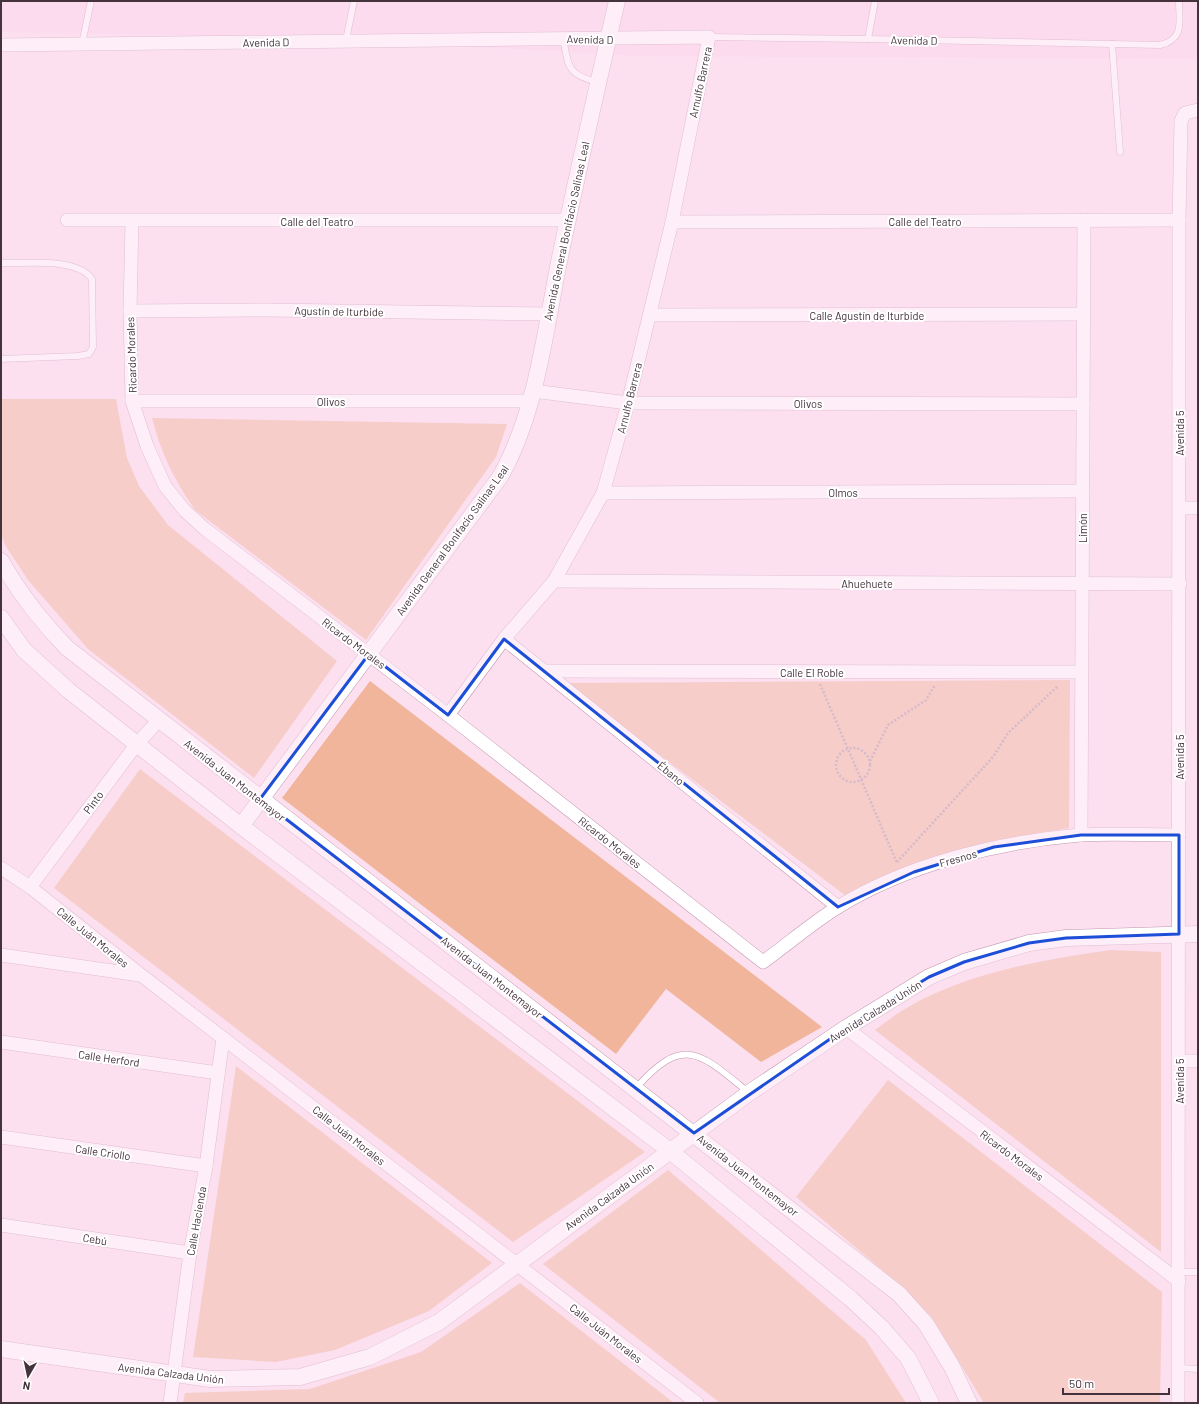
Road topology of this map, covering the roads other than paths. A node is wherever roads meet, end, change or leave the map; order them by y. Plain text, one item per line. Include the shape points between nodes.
1 (91, 1) edge
2 (354, 1) edge
3 (617, 1) edge
4 (876, 1) edge
5 (1179, 1) edge
6 (709, 37) junction
7 (563, 38) junction
8 (608, 39) junction
9 (868, 39) junction
10 (346, 40) junction
11 (1112, 44) junction
12 (82, 45) junction
13 (1, 46) edge
14 (598, 82) junction
15 (1198, 110) edge
16 (1120, 152) dead end
17 (67, 220) dead end
18 (568, 220) junction
19 (1084, 220) junction
20 (1179, 220) junction
21 (132, 221) junction
22 (672, 222) junction
23 (1, 263) edge
24 (130, 311) junction
25 (549, 314) junction
26 (1083, 314) junction
27 (650, 315) junction
28 (1, 359) edge
29 (531, 396) junction
30 (132, 401) junction
31 (628, 403) junction
32 (1083, 404) junction
33 (1083, 491) junction
34 (603, 493) junction
35 (1180, 508) junction
36 (1198, 508) edge
37 (1, 561) edge
38 (554, 581) junction
39 (1082, 584) junction
40 (1180, 584) junction
41 (1, 618) edge
42 (504, 639) junction
43 (369, 654) junction
44 (544, 671) junction
45 (1076, 672) junction
46 (448, 715) junction
47 (158, 720) junction
48 (136, 745) junction
49 (260, 799) junction
50 (241, 826) junction
51 (1081, 835) junction
52 (1179, 835) junction
53 (1, 868) edge
54 (30, 887) junction
55 (838, 907) junction
56 (1179, 934) junction
57 (1198, 934) edge
58 (1, 955) edge
59 (763, 962) joint
60 (141, 975) junction
61 (846, 1028) junction
62 (223, 1038) junction
63 (1, 1042) edge
64 (1179, 1061) junction
65 (1198, 1061) edge
66 (218, 1073) junction
67 (636, 1088) junction
68 (749, 1093) junction
69 (694, 1133) junction
70 (1, 1137) edge
71 (670, 1152) junction
72 (206, 1166) junction
73 (1, 1225) edge
74 (190, 1253) junction
75 (516, 1263) junction
76 (1198, 1272) edge
77 (1179, 1277) junction
78 (1, 1349) edge
79 (1179, 1368) junction
80 (1198, 1369) edge
81 (174, 1375) junction
82 (170, 1403) edge
83 (697, 1403) edge
84 (931, 1403) edge
85 (969, 1403) edge
86 (1178, 1403) edge

1 - 12 lane
2 - 10 lane
3 - 8 street, Avenida General Bonifacio Salinas Leal
4 - 9 lane
5 - 11 lane, Avenida D via 1179,29 1177,37 1171,43
6 - 8 street, Avenida D
6 - 9 lane, Avenida D
6 - 22 street, Arnulfo Barrera
7 - 8 street, Avenida D
7 - 10 street, Avenida D
7 - 14 lane via 568,65 573,72
8 - 14 street, Avenida General Bonifacio Salinas Leal
9 - 11 lane, Avenida D
10 - 12 street, Avenida D
11 - 16 lane
12 - 13 street, Avenida D
14 - 18 street, Avenida General Bonifacio Salinas Leal
15 - 20 street, Avenida 5 via 1185,113 1182,121
17 - 21 street, Calle del Teatro
18 - 21 street, Calle del Teatro
18 - 25 street, Avenida General Bonifacio Salinas Leal
19 - 20 street, Calle del Teatro
19 - 22 street, Calle del Teatro
19 - 26 street, Limón
20 - 35 street, Avenida 5
21 - 24 street, Ricardo Morales
22 - 27 street, Arnulfo Barrera
23 - 28 lane via 67,264 89,274 92,279 93,347 89,354 78,356
24 - 25 street, Agustín de Iturbide
24 - 30 street, Ricardo Morales
25 - 29 street, Avenida General Bonifacio Salinas Leal
26 - 27 street, Calle Agustín de Iturbide
26 - 32 street, Limón
27 - 31 street, Arnulfo Barrera
29 - 30 street, Olivos
29 - 31 street, Olivos
29 - 43 street, Avenida General Bonifacio Salinas Leal via 520,437 500,477
30 - 43 street, Ricardo Morales via 155,467 172,498 211,534
31 - 32 street, Olivos
31 - 34 street, Arnulfo Barrera
32 - 33 street, Limón
33 - 34 street, Olmos
33 - 39 street, Limón
34 - 38 street, Arnulfo Barrera
35 - 36 street
35 - 40 street, Avenida 5
37 - 47 street, Avenida Juan Montemayor via 33,609 67,648
38 - 39 street, Ahuehuete
38 - 42 street, Arnulfo Barrera
39 - 40 street, Ahuehuete
39 - 45 street, Limón
40 - 52 street, Avenida 5
41 - 48 street via 24,650 42,668
42 - 44 street, Ébano
42 - 46 street, Arnulfo Barrera
43 - 46 street, Ricardo Morales
43 - 49 street, Avenida General Bonifacio Salinas Leal
44 - 45 street, Calle El Roble
44 - 55 street, Ébano
45 - 51 street, Limón
46 - 59 street, Ricardo Morales
47 - 48 street, Pinto
47 - 49 street, Avenida Juan Montemayor
48 - 50 street
48 - 54 street, Pinto
49 - 50 street, Avenida General Bonifacio Salinas Leal
49 - 67 street, Avenida Juan Montemayor
50 - 71 street
51 - 52 street, Fresnos
51 - 55 street, Fresnos via 994,848 952,858 903,876
52 - 56 street, Avenida 5
53 - 54 street, Calle Juán Morales
54 - 60 street, Calle Juán Morales
55 - 59 street, Fresnos
56 - 57 street, Avenida Calzada Unión
56 - 61 street, Avenida Calzada Unión via 1066,938 1029,943 993,952 929,977
56 - 64 street, Avenida 5
58 - 60 street
60 - 62 street, Calle Juán Morales
61 - 68 street, Avenida Calzada Unión
61 - 77 street, Ricardo Morales
62 - 66 street, Calle Hacienda
62 - 75 street, Calle Juán Morales
63 - 66 street, Calle Herford
64 - 65 street
64 - 77 street, Avenida 5
66 - 72 street, Calle Hacienda
67 - 68 lane via 661,1063 676,1056 690,1054 714,1064
67 - 69 street, Avenida Juan Montemayor
68 - 69 street, Avenida Calzada Unión
69 - 71 street, Avenida Calzada Unión
69 - 85 street, Avenida Juan Montemayor via 900,1294 926,1324 952,1367
70 - 72 street, Calle Criollo
71 - 75 street, Avenida Calzada Unión
71 - 84 street via 852,1299 908,1358
72 - 74 street, Calle Hacienda
73 - 74 street, Cebú
74 - 81 street, Calle Hacienda
75 - 81 street, Avenida Calzada Unión via 439,1322 388,1349 350,1364 300,1377 280,1379 210,1379
75 - 83 street, Calle Juán Morales
76 - 77 lane
77 - 79 street, Avenida 5
78 - 81 street, Avenida Calzada Unión
79 - 80 lane
79 - 86 street, Avenida 5
81 - 82 street, Calle Hacienda

